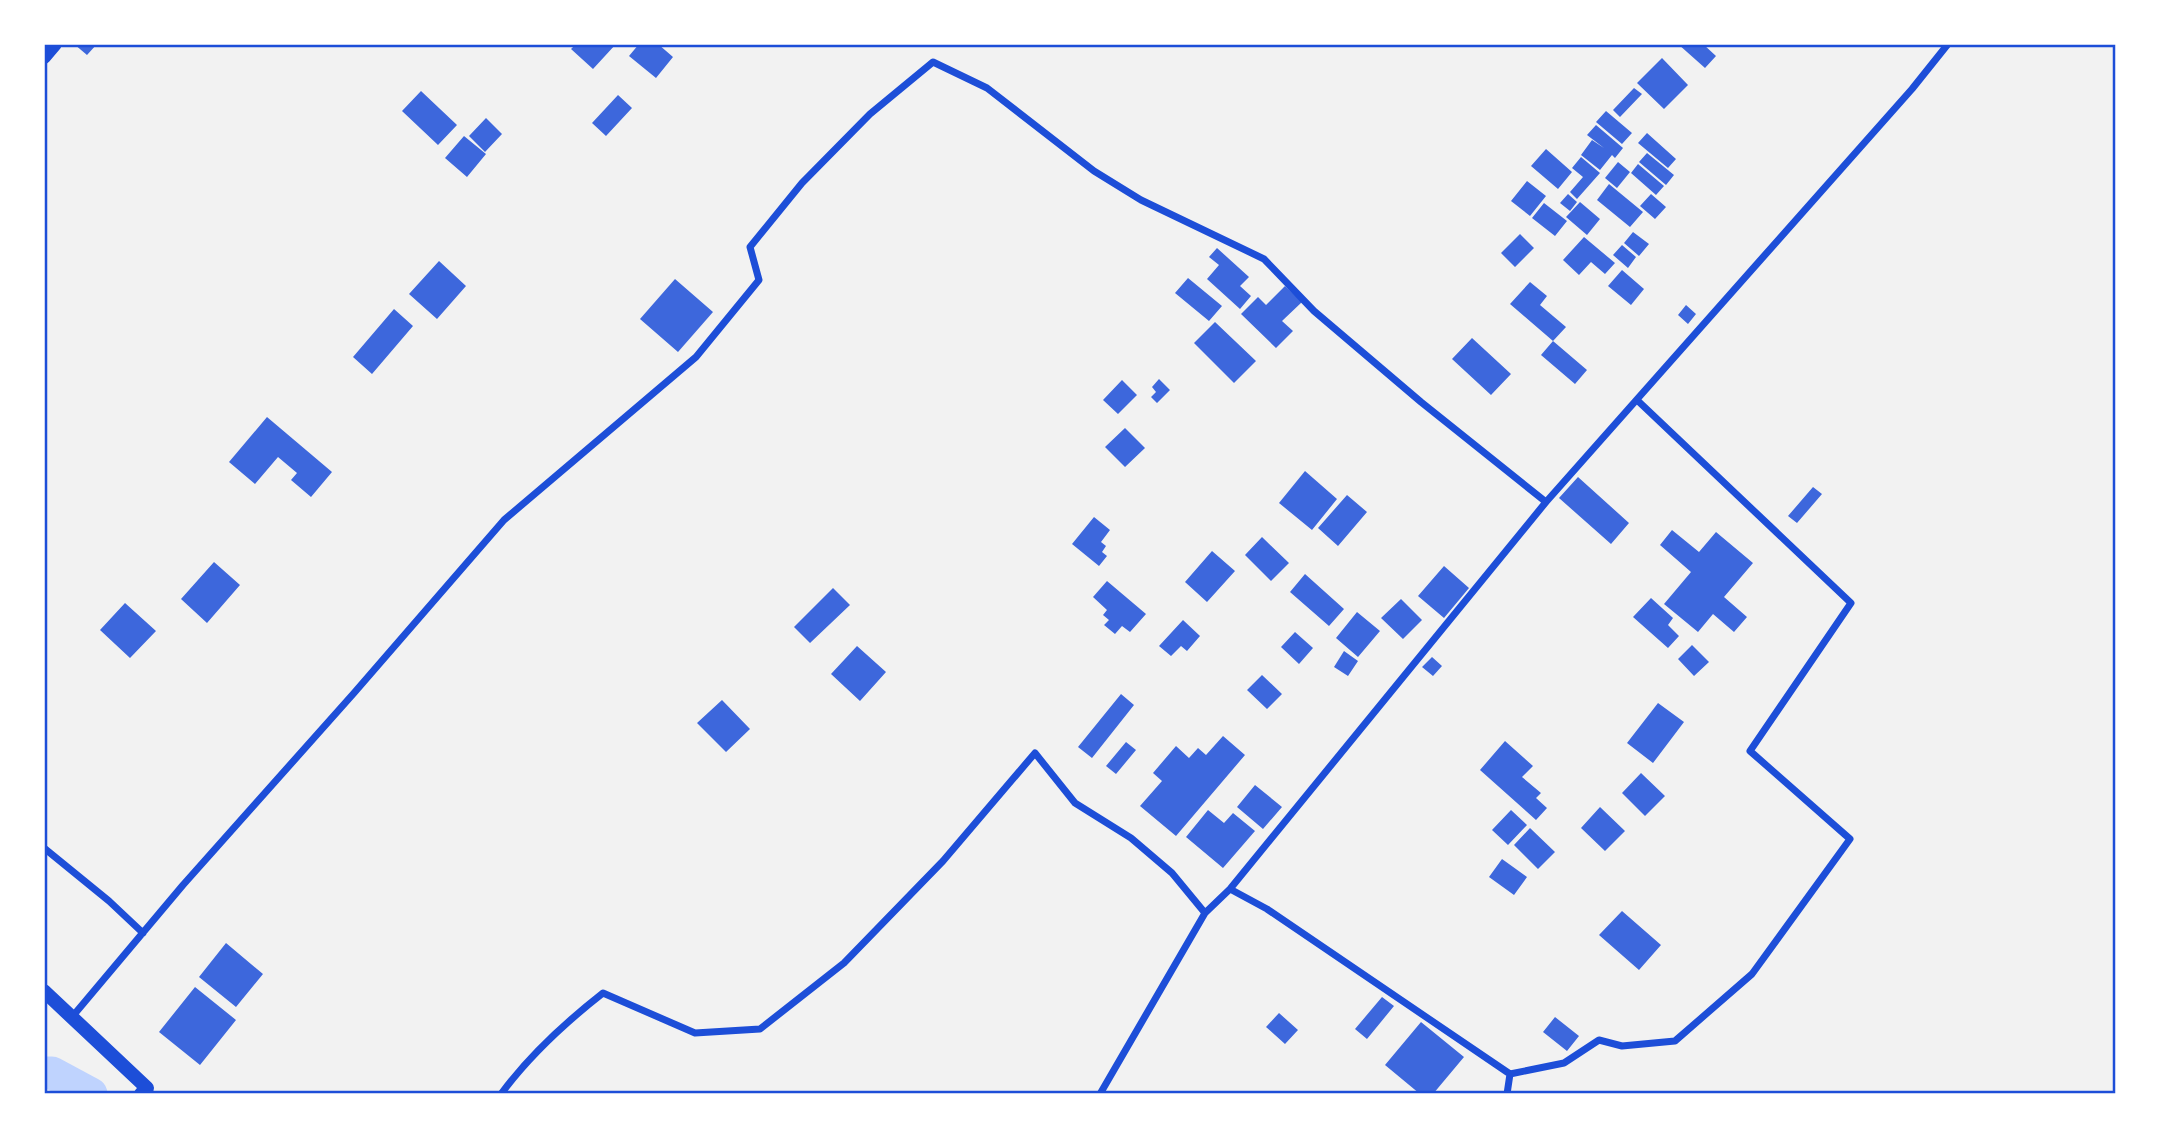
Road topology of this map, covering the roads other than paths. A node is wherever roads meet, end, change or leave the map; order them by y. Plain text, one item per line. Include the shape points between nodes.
1 (55, 44) edge
2 (1948, 44) edge
3 (44, 57) edge
4 (1637, 400) junction
5 (1546, 502) junction
6 (44, 848) edge
7 (1230, 889) junction
8 (1205, 913) junction
9 (142, 933) junction
10 (44, 991) edge
11 (72, 1018) junction
12 (1510, 1074) junction
13 (148, 1092) edge
14 (501, 1094) edge
15 (1100, 1094) edge
16 (1507, 1094) edge

1 - 3 main road
2 - 4 street
4 - 5 street
4 - 12 street via 1852,603 1749,751 1850,839 1752,974 1675,1041 1622,1046 1599,1040 1564,1063
5 - 7 street
5 - 9 street via 1420,402 1264,260 1141,200 1094,171 987,88 933,62 870,114 802,183 750,247 760,281 696,356 504,520
6 - 9 street
7 - 8 street
7 - 12 street via 1267,909
8 - 14 street via 1172,873 1131,838 1075,803 1035,753 943,861 844,963 760,1030 695,1033 603,993 516,1074
8 - 15 street
9 - 11 street
10 - 11 main road
11 - 13 main road
12 - 16 street

